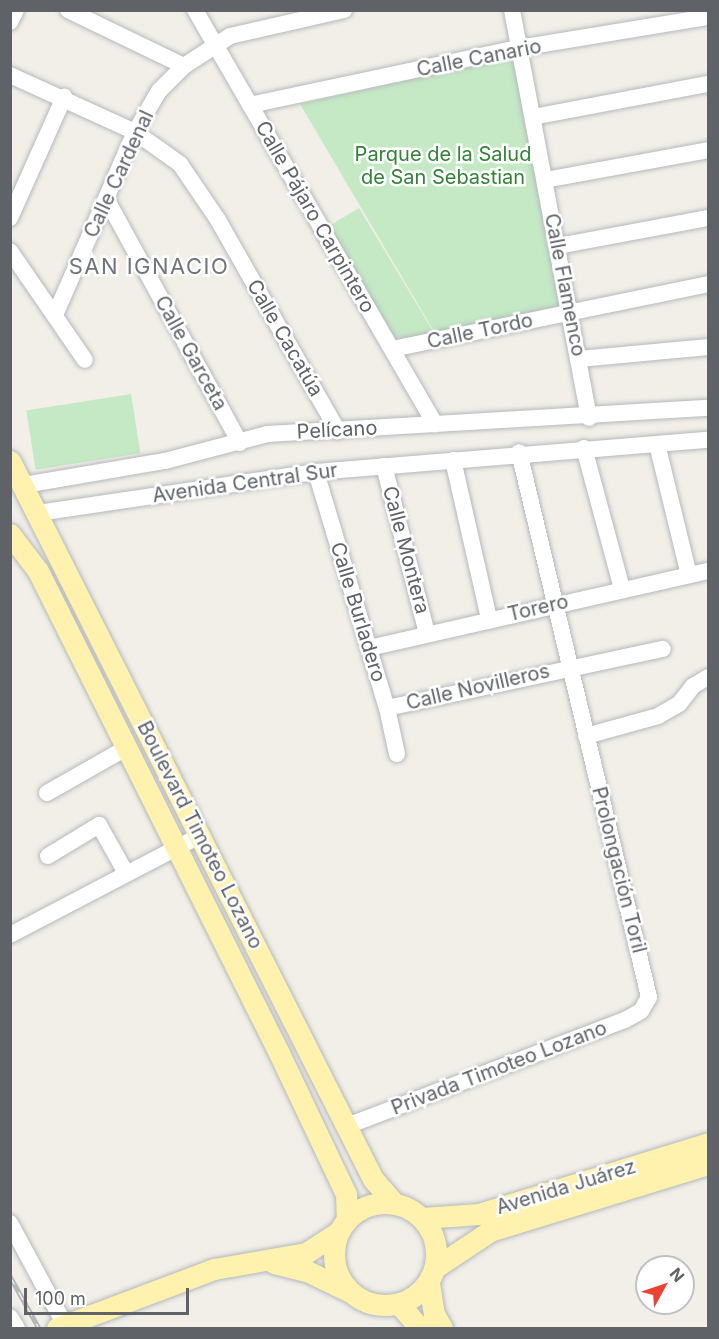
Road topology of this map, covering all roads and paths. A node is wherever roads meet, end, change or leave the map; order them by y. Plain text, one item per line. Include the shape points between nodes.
1 (16, 10) edge
2 (68, 10) edge
3 (195, 10) edge
4 (344, 10) edge
5 (512, 10) edge
6 (316, 13) edge
7 (708, 17) edge
8 (10, 22) edge
9 (214, 44) junction
10 (519, 48) junction
11 (184, 66) junction
12 (10, 75) edge
13 (708, 84) edge
14 (64, 97) junction
15 (250, 105) junction
16 (533, 117) junction
17 (135, 132) junction
18 (708, 150) edge
19 (545, 180) junction
20 (107, 200) junction
21 (10, 218) edge
22 (708, 218) edge
23 (558, 246) junction
24 (10, 251) edge
25 (708, 284) edge
26 (571, 312) junction
27 (55, 315) junction
28 (708, 347) edge
29 (392, 350) junction
30 (579, 359) junction
31 (85, 360) dead end
32 (708, 408) edge
33 (589, 418) junction
34 (435, 424) junction
35 (338, 431) junction
36 (708, 440) edge
37 (240, 443) junction
38 (657, 444) junction
39 (584, 448) junction
40 (519, 452) junction
41 (453, 460) junction
42 (10, 461) edge
43 (384, 466) junction
44 (316, 472) junction
45 (31, 498) junction
46 (10, 534) edge
47 (708, 571) edge
48 (689, 575) junction
49 (622, 590) junction
50 (555, 603) junction
51 (489, 619) junction
52 (427, 633) junction
53 (369, 648) junction
54 (663, 649) dead end
55 (569, 667) junction
56 (708, 677) edge
57 (387, 708) junction
58 (586, 736) junction
59 (128, 747) junction
60 (397, 754) dead end
61 (47, 794) dead end
62 (201, 836) junction
63 (178, 847) junction
64 (48, 856) dead end
65 (126, 873) junction
66 (230, 892) junction
67 (206, 905) junction
68 (10, 934) edge
69 (647, 1005) joint
70 (347, 1126) junction
71 (708, 1143) edge
72 (708, 1164) edge
73 (395, 1204) junction
74 (422, 1218) junction
75 (10, 1222) edge
76 (343, 1226) junction
77 (267, 1262) junction
78 (432, 1275) junction
79 (350, 1292) junction
80 (399, 1304) junction
81 (10, 1317) edge
82 (61, 1327) edge
83 (17, 1329) edge
84 (420, 1329) edge
85 (442, 1329) edge

1 - 8 street
2 - 11 street
3 - 9 street, Calle Pájaro Carpintero
4 - 6 street, Calle Cardenal
5 - 10 street, Calle Flamenco
6 - 9 street, Calle Cardenal
7 - 10 street, Calle Canario
9 - 11 street, Calle Cardenal
9 - 15 street, Calle Pájaro Carpintero
10 - 15 street, Calle Canario
10 - 16 street, Calle Flamenco
11 - 17 street, Calle Cardenal via 159,91
12 - 14 street, Calle Cacatúa
13 - 16 street
14 - 17 street, Calle Cacatúa
14 - 21 street
15 - 29 street, Calle Pájaro Carpintero
16 - 19 street, Calle Flamenco
17 - 20 street, Calle Cardenal
17 - 35 street, Calle Cacatúa via 169,154 194,181
18 - 19 street
19 - 23 street, Calle Flamenco
20 - 27 street, Calle Cardenal
20 - 37 street, Calle Garceta
22 - 23 street
23 - 26 street, Calle Flamenco
24 - 27 street
25 - 26 street, Calle Tordo
26 - 29 street, Calle Tordo
26 - 30 street, Calle Flamenco
27 - 31 street
28 - 30 street
29 - 34 street, Calle Pájaro Carpintero
30 - 33 street, Calle Flamenco
32 - 33 street, Pelícano
33 - 34 street, Pelícano
34 - 35 street, Pelícano
35 - 37 street, Pelícano via 267,434
36 - 38 street, Avenida Central Sur
37 - 45 street, Pelícano
38 - 39 street, Avenida Central Sur
38 - 48 street
39 - 40 street, Avenida Central Sur
39 - 49 street
40 - 41 street, Avenida Central Sur
40 - 50 street, Prolongación Toril
41 - 43 street, Avenida Central Sur
41 - 51 street
42 - 45 main road, Boulevard Timoteo Lozano
43 - 44 street, Avenida Central Sur
43 - 52 street, Calle Montera
44 - 45 street, Avenida Central Sur
44 - 53 street, Calle Burladero
45 - 62 main road, Boulevard Timoteo Lozano via 97,637
46 - 59 main road, Boulevard Timoteo Lozano via 38,571
47 - 48 street, Torero
48 - 49 street, Torero
49 - 50 street, Torero
50 - 51 street, Torero
50 - 55 street, Prolongación Toril
51 - 52 street, Torero
52 - 53 street, Torero
53 - 57 street, Calle Burladero
54 - 55 street, Calle Novilleros
55 - 57 street, Calle Novilleros
55 - 58 street, Prolongación Toril
56 - 58 street via 693,686 672,709
57 - 60 street, Calle Burladero
58 - 69 street, Prolongación Toril via 649,988
59 - 61 street
59 - 63 main road, Boulevard Timoteo Lozano
62 - 63 street
62 - 66 main road, Boulevard Timoteo Lozano
63 - 65 street
63 - 67 main road, Boulevard Timoteo Lozano
64 - 65 street via 99,825
65 - 68 street
66 - 67 main road
66 - 70 main road, Boulevard Timoteo Lozano
67 - 76 main road, Boulevard Timoteo Lozano via 346,1194
69 - 70 street, Privada Timoteo Lozano via 625,1020
70 - 73 main road, Boulevard Timoteo Lozano via 373,1179
71 - 74 main road, Avenida Juárez via 488,1211 457,1218
72 - 78 main road, Avenida Juárez via 490,1231
73 - 74 main road
73 - 76 main road via 369,1205
74 - 78 main road via 434,1238
75 - 82 street
76 - 77 main road via 306,1253
76 - 79 main road via 334,1258 339,1276
77 - 79 main road via 307,1270
77 - 82 main road via 198,1274
78 - 80 main road via 411,1300
78 - 85 main road via 432,1307
79 - 80 main road via 373,1305
80 - 84 main road
81 - 83 street

